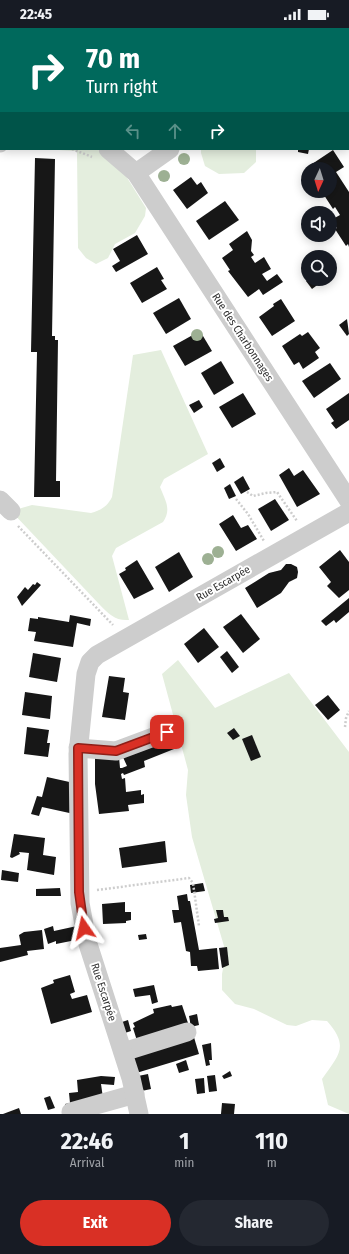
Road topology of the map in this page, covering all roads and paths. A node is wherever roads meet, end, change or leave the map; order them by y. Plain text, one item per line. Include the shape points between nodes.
1 (109, 150) edge
2 (169, 150) edge
3 (136, 173) junction
4 (247, 492) dead end
5 (236, 499) dead end
6 (349, 501) edge
7 (9, 512) edge
8 (349, 512) edge
9 (308, 536) junction
10 (273, 555) junction
11 (126, 639) junction
12 (349, 711) edge
13 (345, 727) dead end
14 (167, 732) dead end
15 (78, 748) junction
16 (79, 892) junction
17 (199, 926) dead end
18 (187, 1032) dead end
19 (123, 1052) junction
20 (135, 1094) junction
21 (71, 1112) dead end
22 (139, 1114) edge

1 - 3 street, Rue des Charbonnages
2 - 3 street
3 - 6 street, Rue des Charbonnages
4 - 9 path via 253,496 277,492
5 - 10 path
7 - 11 path
8 - 9 street, Rue Escarpée
9 - 10 street, Rue Escarpée
10 - 11 street, Rue Escarpée
11 - 15 street, Rue Escarpée via 97,655 90,662 86,674
12 - 13 path
14 - 15 street via 116,751
15 - 16 street, Rue Escarpée
16 - 17 path via 189,878 193,883
16 - 19 street, Rue Escarpée via 88,941
18 - 19 street
19 - 20 street, Rue Escarpée
20 - 21 street
20 - 22 street, Rue Escarpée

